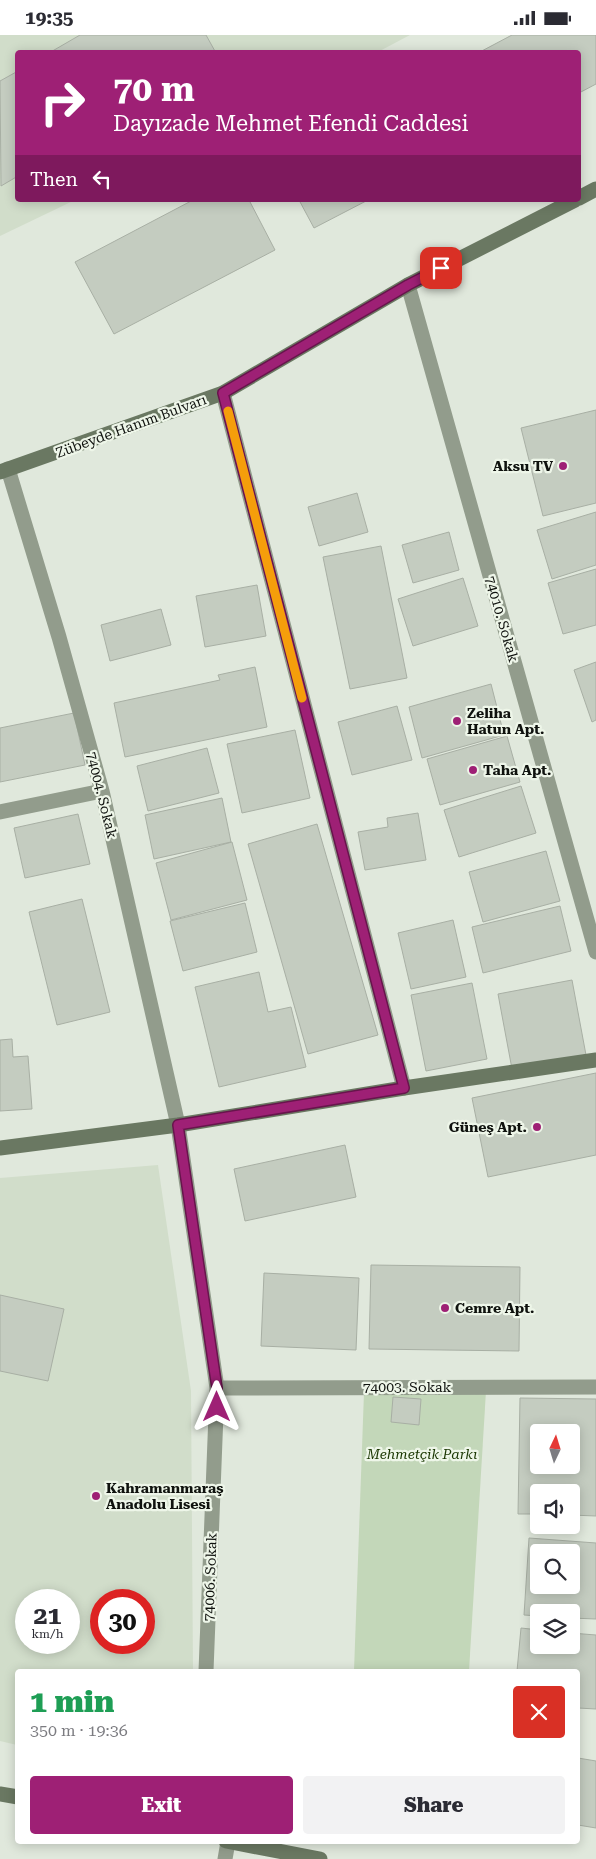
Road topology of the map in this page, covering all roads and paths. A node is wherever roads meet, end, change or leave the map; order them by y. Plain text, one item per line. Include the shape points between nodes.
1 (596, 189) edge
2 (581, 197) edge
3 (571, 202) edge
4 (408, 285) junction
5 (223, 393) junction
6 (4, 471) edge
7 (102, 791) junction
8 (0, 812) edge
9 (596, 952) edge
10 (596, 1060) edge
11 (404, 1088) junction
12 (178, 1125) junction
13 (0, 1148) edge
14 (596, 1387) edge
15 (217, 1388) junction
16 (206, 1669) edge
17 (0, 1793) edge
18 (15, 1796) edge
19 (227, 1844) edge
20 (238, 1844) edge
21 (225, 1859) edge
22 (320, 1859) edge

1 - 2 street
3 - 4 street, Zübeyde Hanım Bulvarı
4 - 5 street, Zübeyde Hanım Bulvarı
4 - 9 street, 74010. Sokak
5 - 6 street, Zübeyde Hanım Bulvarı
5 - 11 street
6 - 7 street, 74004. Sokak via 59,637
7 - 8 street
7 - 12 street, 74004. Sokak
10 - 11 street
11 - 12 street
12 - 13 street
12 - 15 street, 74006. Sokak
14 - 15 street, 74003. Sokak
15 - 16 street, 74006. Sokak
17 - 18 street
19 - 21 street
20 - 22 street

